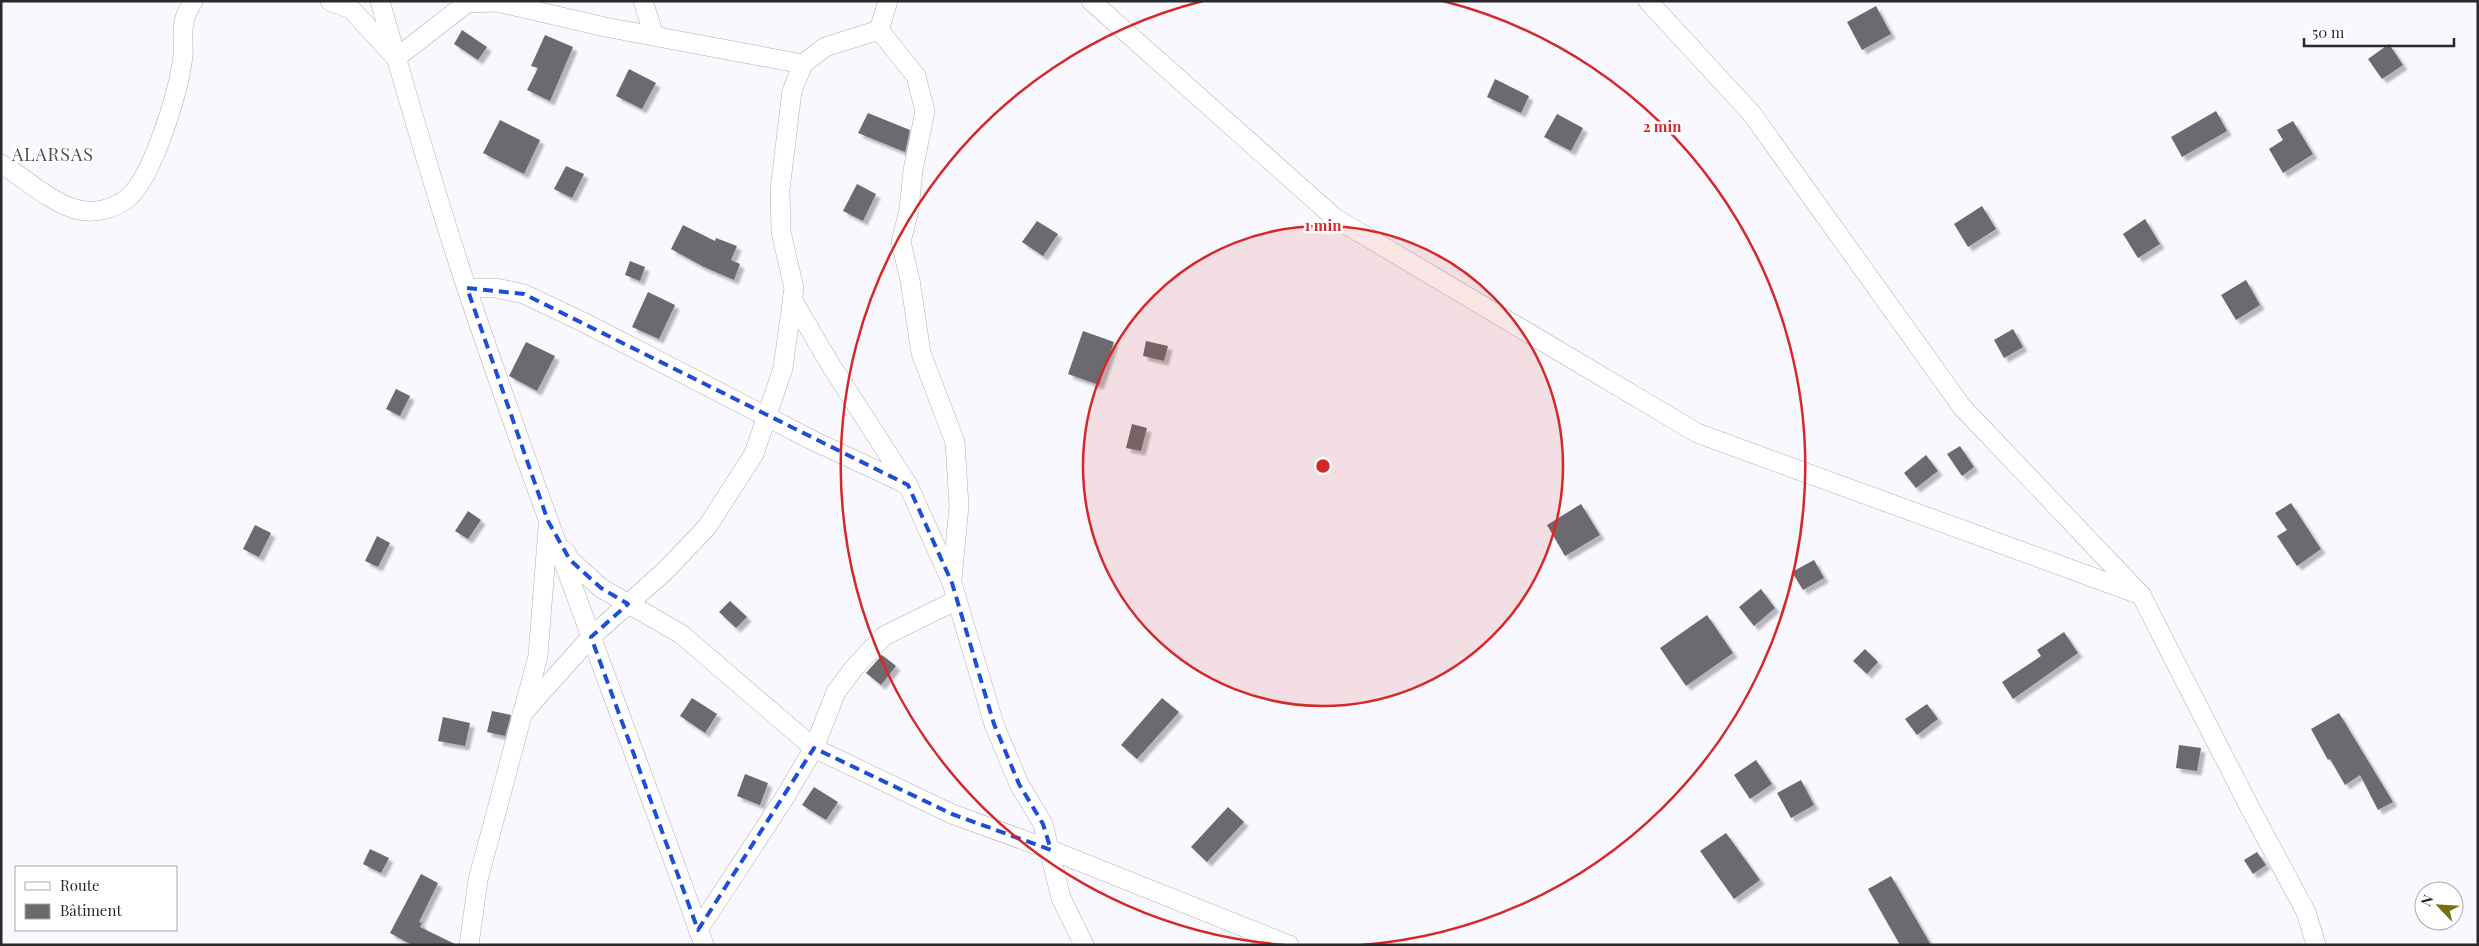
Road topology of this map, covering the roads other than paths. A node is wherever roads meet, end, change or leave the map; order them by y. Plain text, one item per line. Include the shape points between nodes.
1 (193, 1) edge
2 (330, 1) edge
3 (380, 1) edge
4 (644, 1) edge
5 (888, 1) edge
6 (1091, 1) edge
7 (1648, 1) edge
8 (467, 2) edge
9 (349, 5) edge
10 (879, 30) junction
11 (654, 35) junction
12 (396, 58) junction
13 (803, 64) junction
14 (1, 164) edge
15 (467, 288) junction
16 (792, 299) junction
17 (766, 417) junction
18 (908, 485) junction
19 (548, 521) junction
20 (954, 591) junction
21 (2141, 594) junction
22 (628, 604) junction
23 (592, 637) junction
24 (522, 714) junction
25 (814, 748) junction
26 (1051, 850) junction
27 (701, 937) edge
28 (469, 945) edge
29 (1084, 945) edge
30 (1289, 945) edge
31 (2316, 945) edge

1 - 14 street via 184,19 183,57 159,142 130,196 113,208 85,211 71,208
2 - 9 street
3 - 12 street
4 - 11 street
5 - 10 street
6 - 21 street via 1335,218 1697,433
7 - 21 street via 1752,114 1962,407
8 - 11 street via 497,2
8 - 12 street
9 - 12 street
10 - 13 street via 825,47
10 - 20 street via 916,76 925,111 901,242 921,353 955,442 959,506
11 - 13 street
12 - 15 street
13 - 16 street via 792,91 780,189 781,232 794,288
15 - 17 street via 496,288 524,294
15 - 19 street
16 - 17 street via 783,368
16 - 18 street
17 - 18 street
17 - 22 street via 754,454 707,527
18 - 20 street
19 - 22 street via 570,560 601,588
19 - 23 street
19 - 24 street via 538,656
20 - 25 street via 884,636 836,692
20 - 26 street via 994,724 1019,784 1043,824
21 - 31 street via 2306,912
22 - 23 street
22 - 25 street via 681,634
23 - 24 street
23 - 27 street
24 - 28 street via 478,880
25 - 26 street via 952,814
25 - 27 street
26 - 29 street via 1062,898
26 - 30 street

